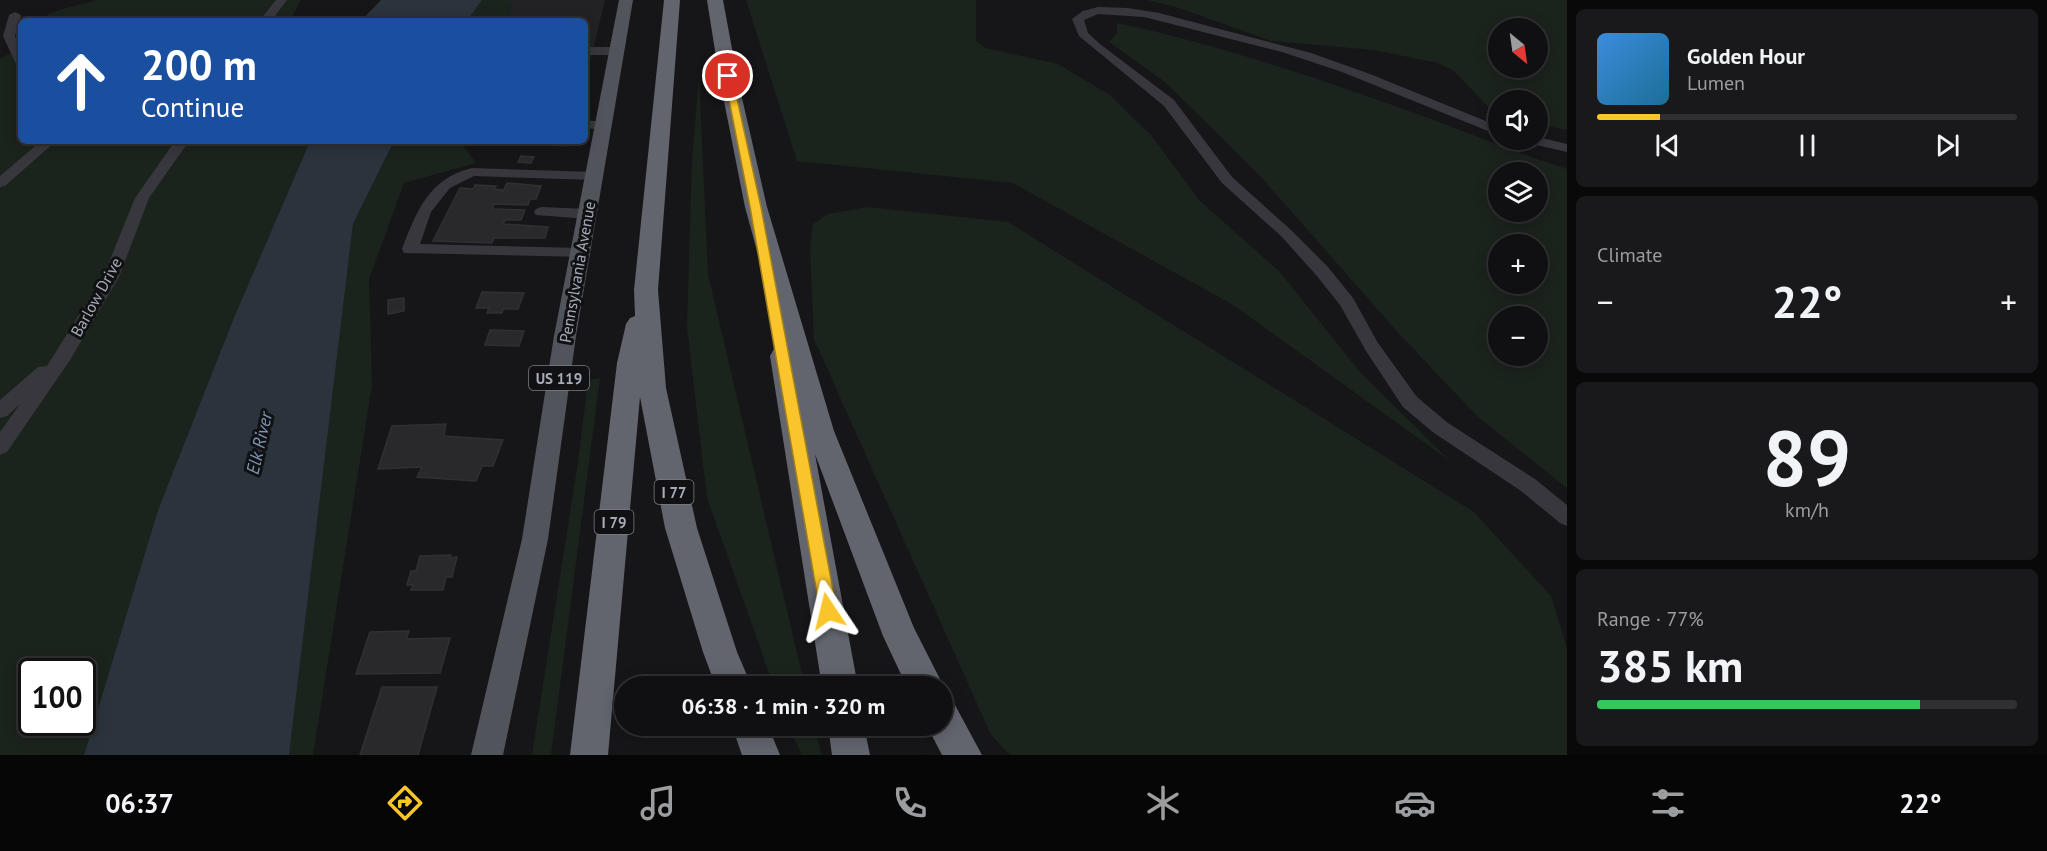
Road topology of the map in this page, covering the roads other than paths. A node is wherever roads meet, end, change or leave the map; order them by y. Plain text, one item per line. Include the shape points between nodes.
1 (282, 0) edge
2 (626, 0) edge
3 (672, 0) edge
4 (715, 0) edge
5 (267, 18) edge
6 (0, 20) edge
7 (588, 51) edge
8 (617, 51) junction
9 (18, 56) edge
10 (594, 125) edge
11 (1488, 127) edge
12 (46, 144) edge
13 (180, 144) edge
14 (1548, 144) edge
15 (1567, 148) edge
16 (594, 176) junction
17 (0, 183) edge
18 (756, 207) junction
19 (542, 212) dead end
20 (588, 213) junction
21 (580, 253) junction
22 (646, 290) junction
23 (64, 355) junction
24 (0, 411) edge
25 (0, 447) edge
26 (1567, 517) edge
27 (730, 676) edge
28 (838, 676) edge
29 (920, 676) edge
30 (754, 736) edge
31 (847, 736) edge
32 (952, 736) edge
33 (487, 755) edge
34 (589, 755) edge
35 (761, 755) edge
36 (850, 755) edge
37 (963, 755) edge

1 - 5 street
2 - 8 main road, Pennsylvania Avenue / US 119
3 - 22 highway, I 77
4 - 18 highway
6 - 9 street via 15,15 9,36
7 - 8 street
8 - 10 main road, Pennsylvania Avenue / US 119
10 - 16 main road, Pennsylvania Avenue / US 119
11 - 26 street via 1314,57 1137,9 1097,6 1081,13 1078,19 1083,34 1168,103 1227,180 1322,270 1347,302 1410,402
12 - 17 street
13 - 23 street, Barlow Drive via 142,198 111,277
14 - 15 street
16 - 20 main road, Pennsylvania Avenue / US 119
16 - 21 street via 472,172 445,185 424,211 410,249
18 - 28 highway
18 - 29 highway via 820,431 900,636
19 - 20 street
20 - 21 main road, Pennsylvania Avenue / US 119
21 - 33 main road, Pennsylvania Avenue / US 119 via 535,539
22 - 27 highway, I 77 via 652,388 681,528
22 - 34 highway, I 79 via 630,363
23 - 24 street
23 - 25 street, Barlow Drive
30 - 35 highway
31 - 36 highway
32 - 37 highway

